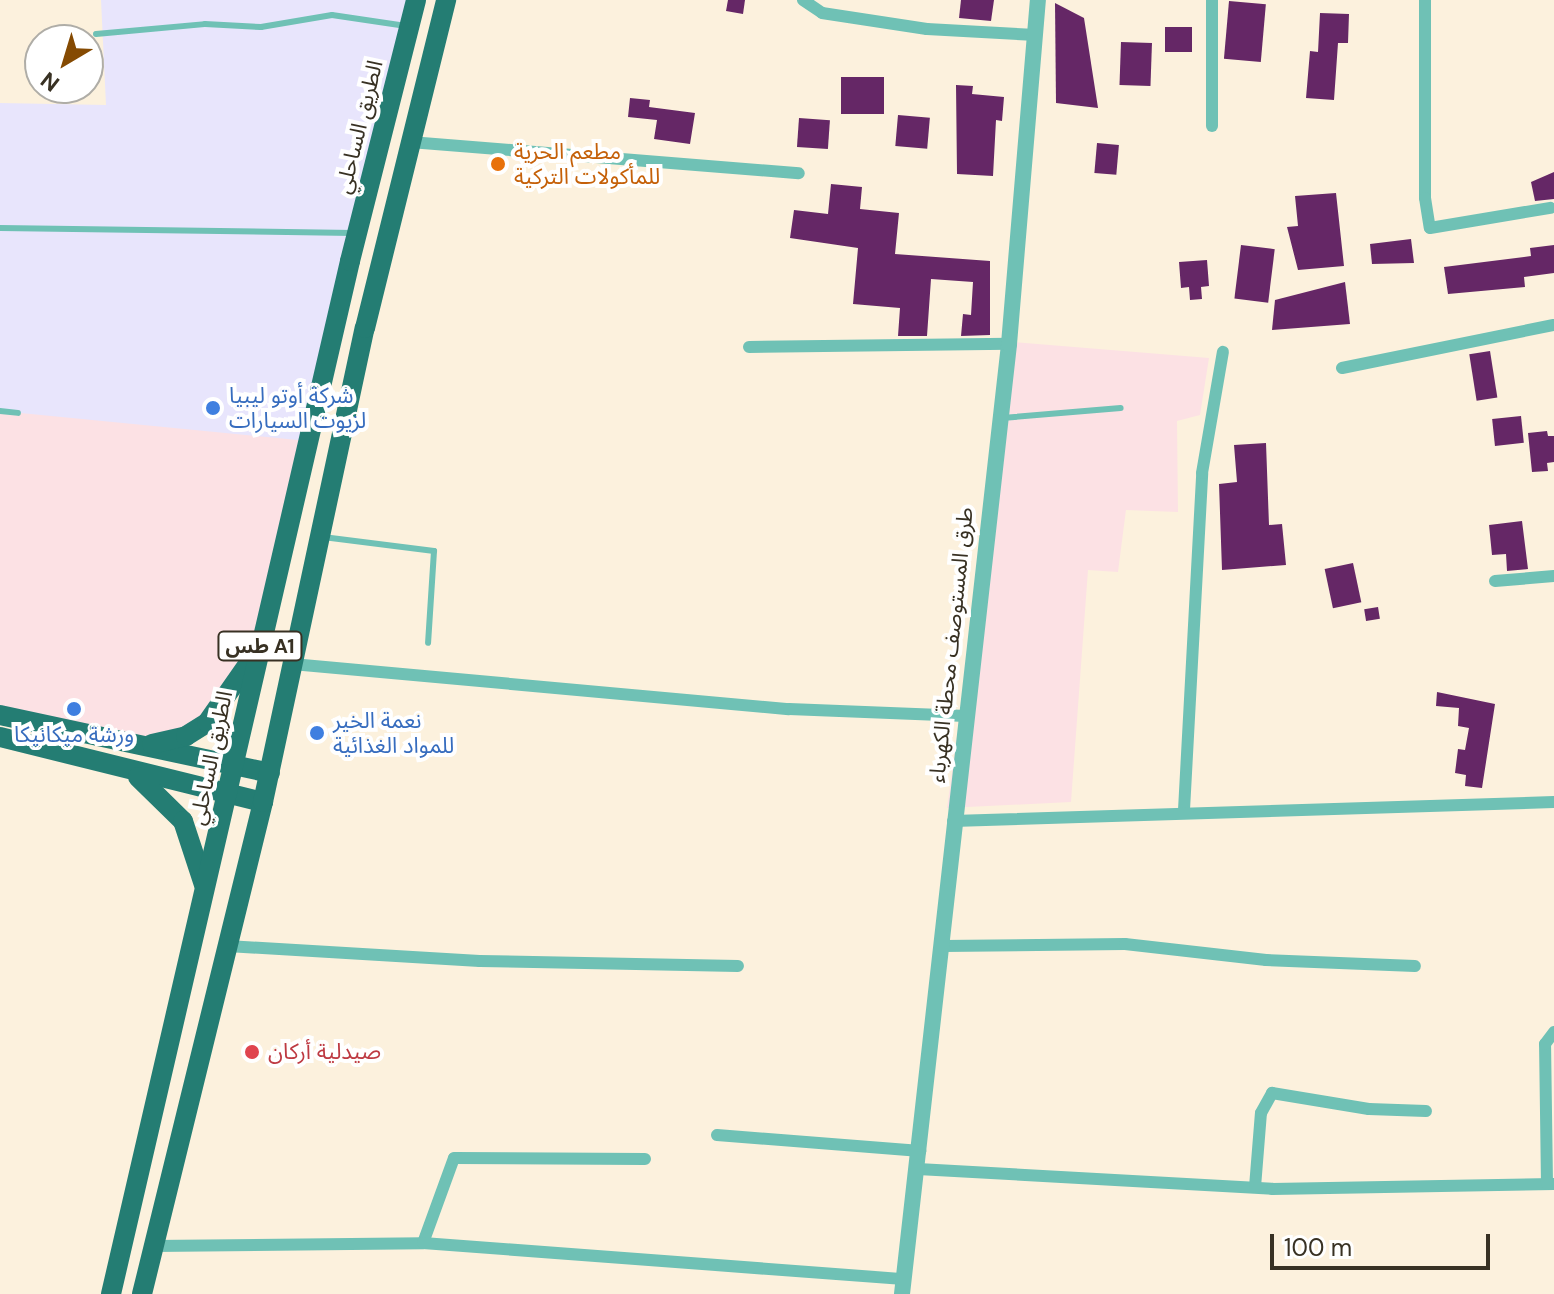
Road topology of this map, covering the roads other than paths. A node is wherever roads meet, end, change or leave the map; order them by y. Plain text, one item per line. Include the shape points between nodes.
1 (416, 0) edge
2 (446, 0) edge
3 (803, 0) edge
4 (1038, 0) edge
5 (1212, 0) edge
6 (1425, 0) edge
7 (409, 27) junction
8 (104, 33) edge
9 (1036, 35) junction
10 (1212, 126) dead end
11 (410, 142) junction
12 (799, 173) dead end
13 (1550, 208) dead end
14 (0, 228) edge
15 (357, 233) junction
16 (1554, 325) edge
17 (1009, 344) junction
18 (749, 347) dead end
19 (1223, 352) dead end
20 (1342, 368) dead end
21 (1121, 408) dead end
22 (0, 411) edge
23 (18, 413) dead end
24 (998, 418) junction
25 (319, 536) junction
26 (1554, 576) edge
27 (1495, 581) dead end
28 (428, 643) dead end
29 (259, 647) junction
30 (292, 664) junction
31 (0, 715) edge
32 (966, 716) junction
33 (0, 737) edge
34 (134, 746) junction
35 (120, 766) junction
36 (236, 766) junction
37 (270, 773) junction
38 (229, 794) junction
39 (263, 802) junction
40 (1554, 802) edge
41 (1184, 810) junction
42 (953, 821) junction
43 (205, 892) junction
44 (227, 946) junction
45 (943, 946) junction
46 (738, 966) dead end
47 (1415, 966) dead end
48 (1554, 1032) edge
49 (1426, 1111) dead end
50 (717, 1135) dead end
51 (920, 1151) junction
52 (645, 1159) dead end
53 (918, 1169) junction
54 (1550, 1184) edge
55 (1255, 1187) junction
56 (423, 1243) junction
57 (154, 1246) junction
58 (903, 1286) edge
59 (111, 1294) edge
60 (142, 1294) edge

1 - 7 highway, الطريق الساحلي / طس A1
2 - 11 highway, طس A1
3 - 9 street via 822,13 927,29
4 - 9 street, طرق المستوصف محطة الكهرباء
5 - 10 street
6 - 13 street via 1425,198 1430,228
7 - 8 lane via 332,15 261,27 205,24
7 - 15 highway, الطريق الساحلي / طس A1
9 - 17 street, طرق المستوصف محطة الكهرباء
11 - 12 street
11 - 25 highway, طس A1
14 - 15 lane
15 - 29 highway, الطريق الساحلي / طس A1
16 - 20 street
17 - 18 street
17 - 24 street, طرق المستوصف محطة الكهرباء
19 - 41 street via 1202,473
21 - 24 lane
22 - 23 lane
24 - 32 street, طرق المستوصف محطة الكهرباء
25 - 28 lane via 434,551
25 - 30 highway, طس A1
26 - 27 street
29 - 34 highway via 207,723 172,740
29 - 36 highway, الطريق الساحلي / طس A1
30 - 32 street via 775,708
30 - 37 highway, طس A1
31 - 34 highway
32 - 42 street, طرق المستوصف محطة الكهرباء
33 - 35 highway
34 - 36 highway
35 - 38 highway
35 - 43 highway via 153,787 183,821
36 - 37 highway
36 - 38 highway, الطريق الساحلي / طس A1
37 - 39 highway, طس A1
38 - 39 highway
38 - 43 highway, الطريق الساحلي / طس A1
39 - 44 highway, طس A1
40 - 41 street
41 - 42 street
42 - 45 street, طرق المستوصف محطة الكهرباء
43 - 59 highway, الطريق الساحلي / طس A1
44 - 46 street via 480,961
44 - 57 highway, طس A1
45 - 47 street via 1125,944 1266,960
45 - 51 street, طرق المستوصف محطة الكهرباء
48 - 54 street via 1545,1044
49 - 55 street via 1369,1109 1272,1093 1261,1113
50 - 51 street
51 - 53 street, طرق المستوصف محطة الكهرباء
52 - 56 street via 454,1158
53 - 55 street
53 - 58 street, طرق المستوصف محطة الكهرباء
54 - 55 street
56 - 57 street
56 - 58 street
57 - 60 highway, طس A1

